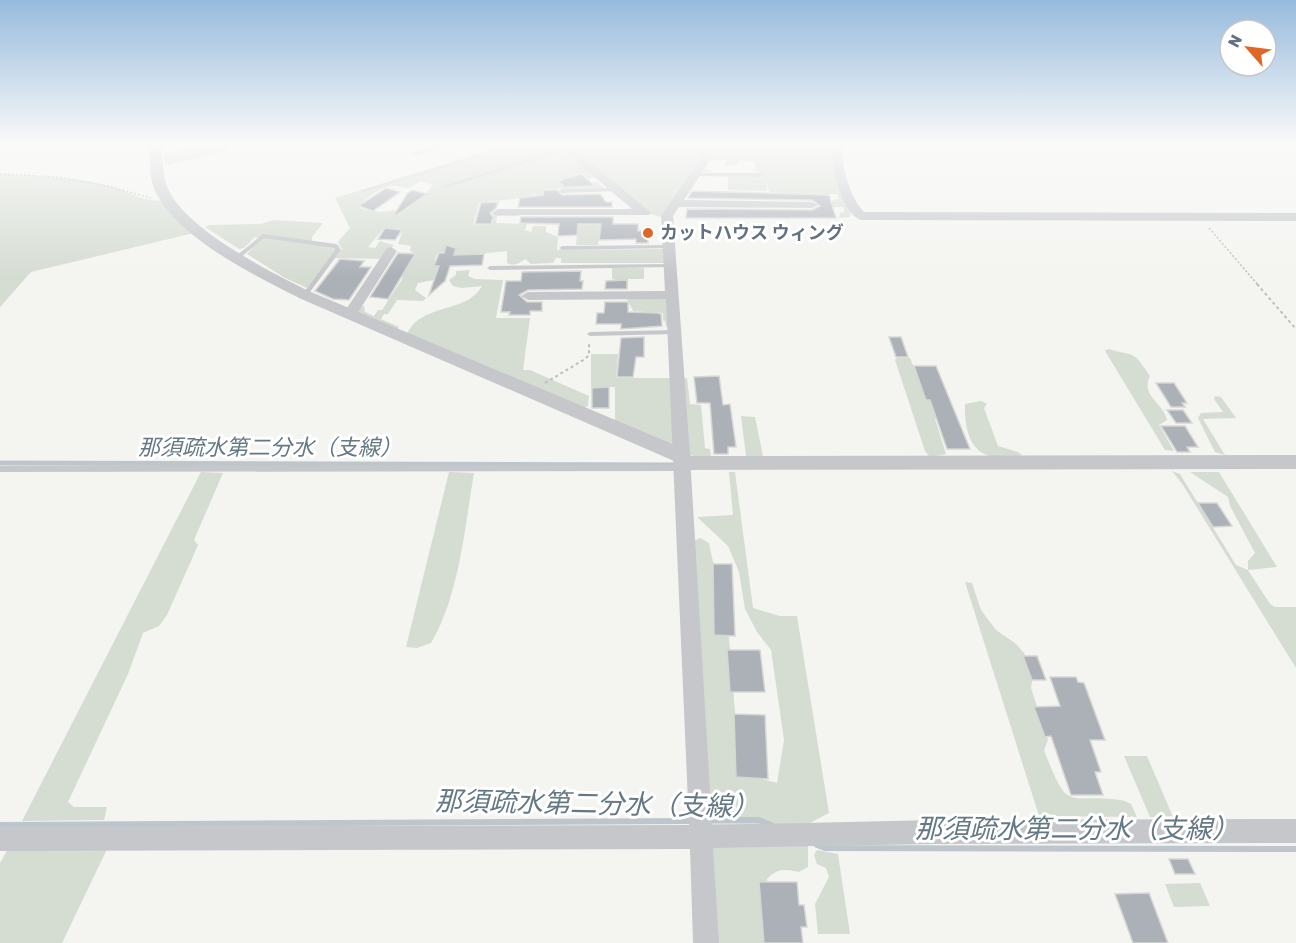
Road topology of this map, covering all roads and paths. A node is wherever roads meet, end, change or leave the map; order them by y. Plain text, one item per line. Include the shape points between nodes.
1 (117, 189) edge
2 (162, 189) edge
3 (366, 189) edge
4 (684, 189) edge
5 (846, 189) edge
6 (363, 190) dead end
7 (614, 190) joint
8 (562, 191) dead end
9 (165, 197) junction
10 (674, 203) junction
11 (812, 205) dead end
12 (498, 213) dead end
13 (644, 213) junction
14 (1199, 216) junction
15 (1296, 217) edge
16 (668, 225) junction
17 (669, 247) junction
18 (562, 248) dead end
19 (391, 251) dead end
20 (238, 256) junction
21 (670, 266) junction
22 (490, 268) dead end
23 (304, 295) junction
24 (672, 295) junction
25 (528, 296) dead end
26 (350, 315) junction
27 (1296, 329) edge
28 (675, 332) junction
29 (590, 334) joint
30 (534, 392) junction
31 (682, 462) junction
32 (1296, 462) edge
33 (0, 469) edge
34 (1296, 831) edge
35 (701, 837) junction
36 (0, 839) edge
37 (706, 943) edge

1 - 9 path via 145,198
2 - 9 street
3 - 6 path
4 - 10 street
5 - 14 street via 861,216
7 - 8 lane
7 - 13 street
9 - 20 street via 190,223
10 - 11 street
10 - 16 street
12 - 13 street
13 - 16 street
14 - 15 street
14 - 27 path
16 - 17 street
17 - 18 lane
17 - 21 street
19 - 26 street
20 - 23 street
20 - 23 lane via 263,236 336,246 338,250
21 - 22 lane
21 - 24 street
23 - 26 street
24 - 25 street
24 - 28 street
26 - 30 street
28 - 29 lane
28 - 31 street
29 - 30 path via 589,355
30 - 31 street
31 - 32 street
31 - 33 lane
31 - 35 street
34 - 35 street
35 - 36 street
35 - 37 street

